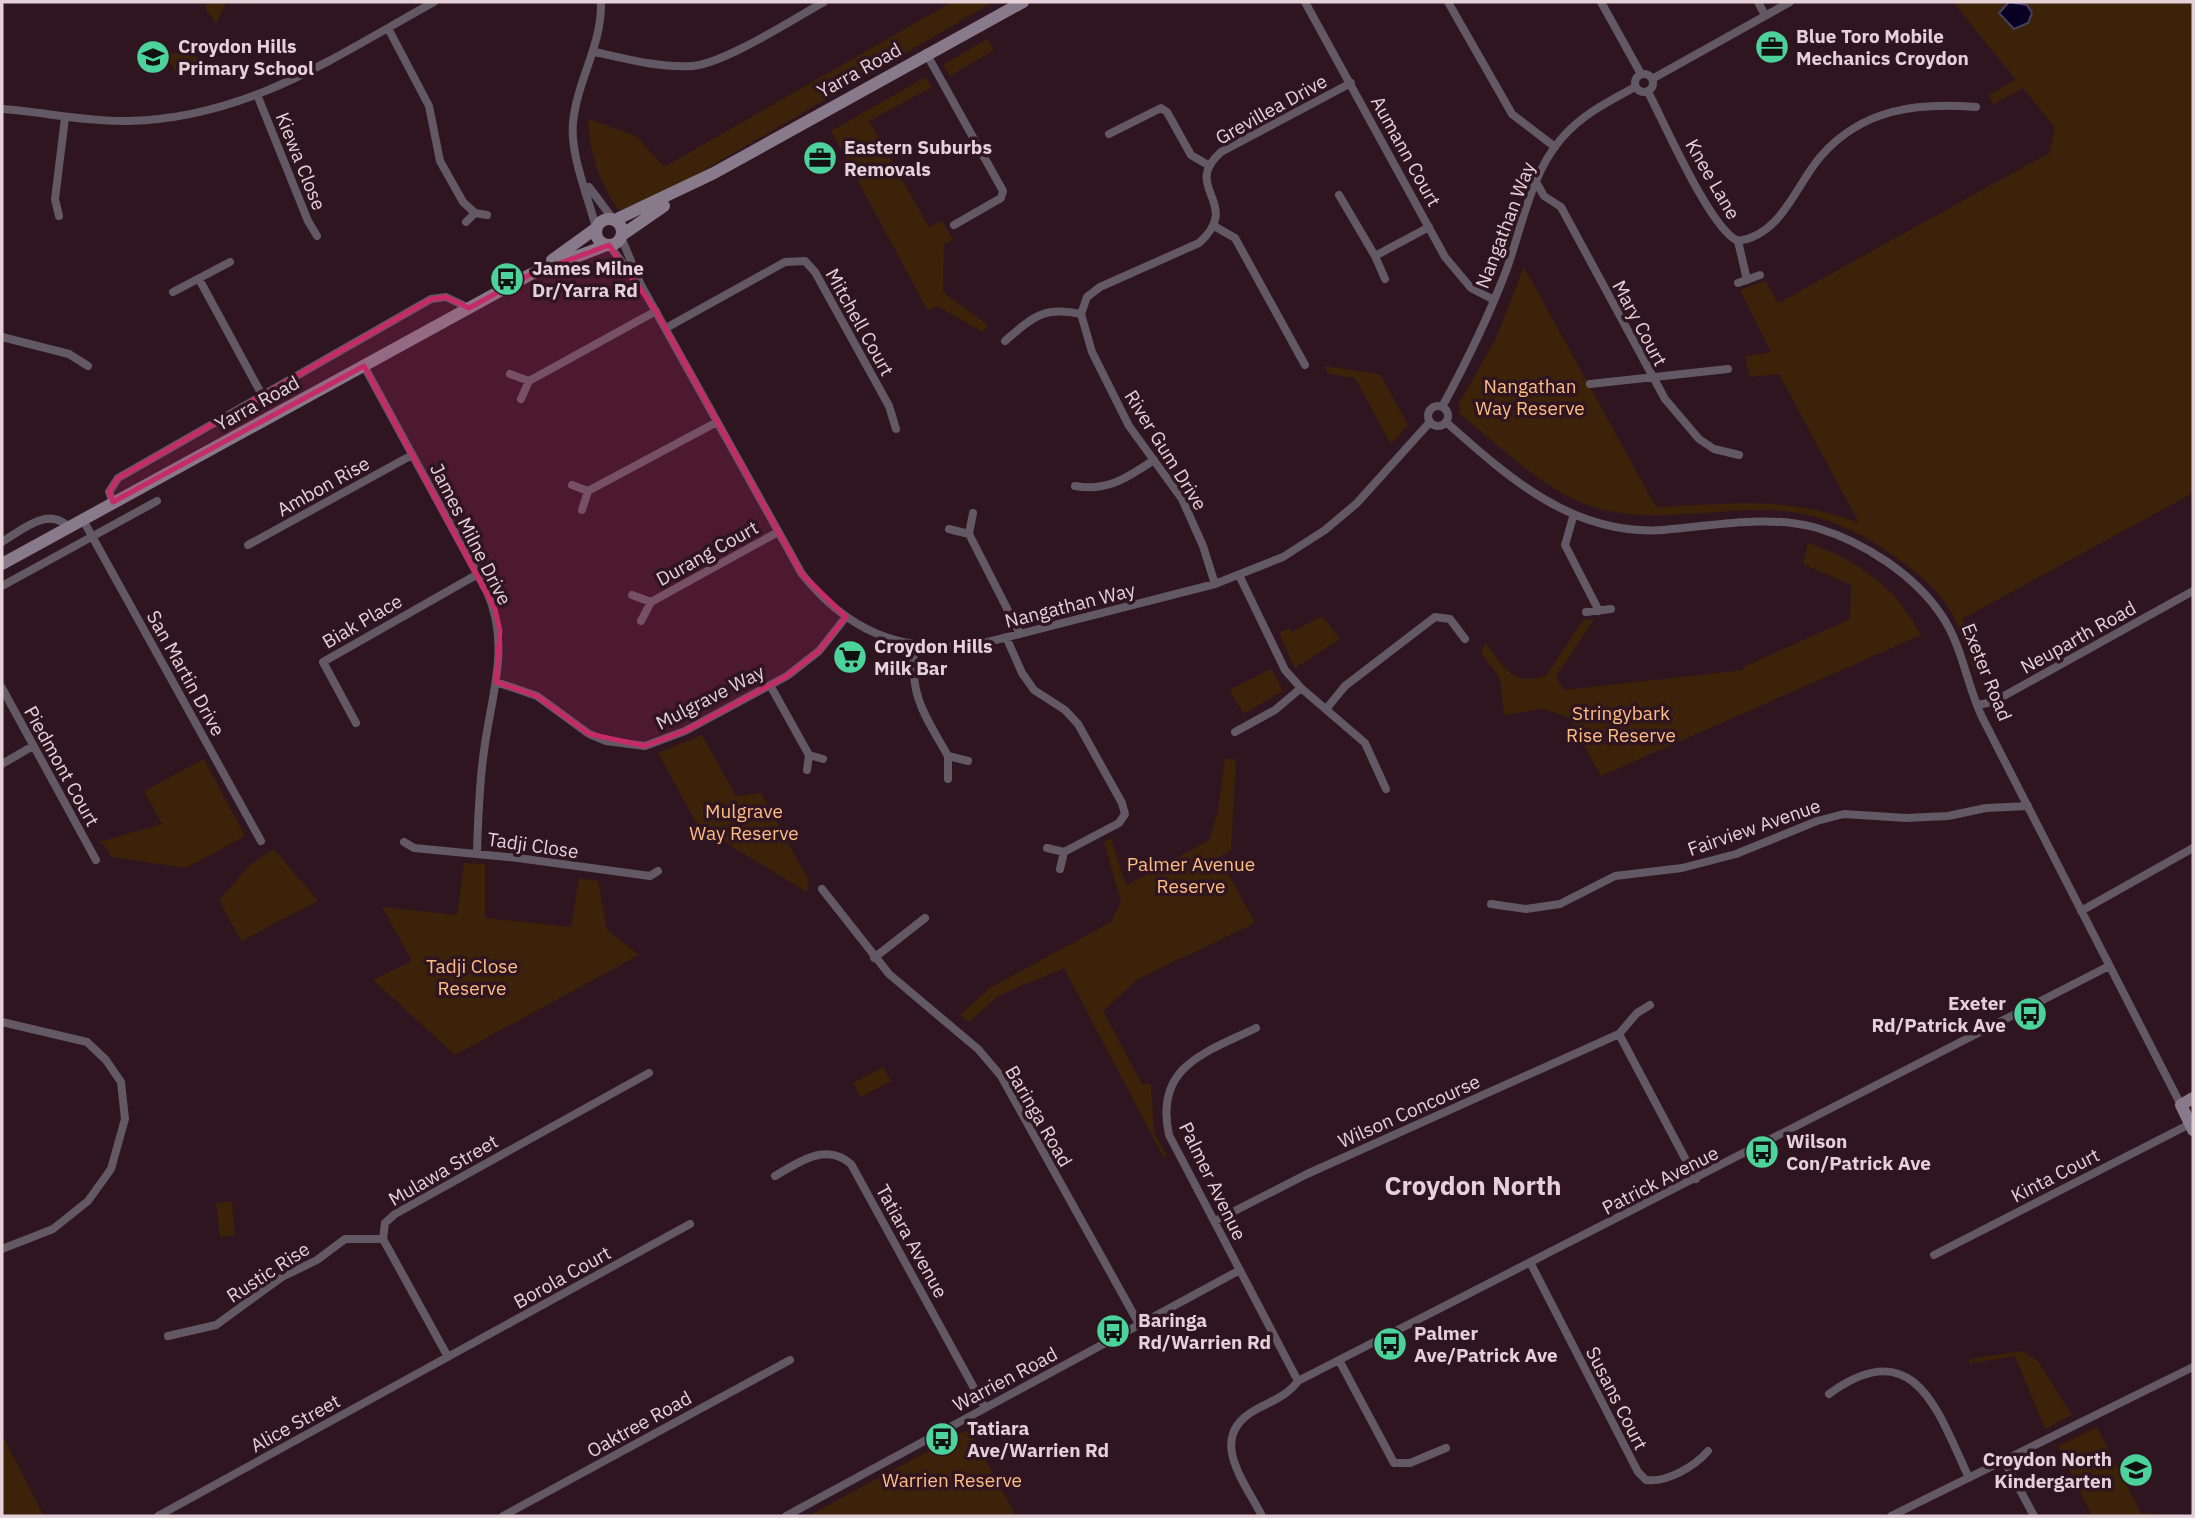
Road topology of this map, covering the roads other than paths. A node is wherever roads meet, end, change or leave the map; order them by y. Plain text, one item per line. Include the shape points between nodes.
1 (434, 2) edge
2 (601, 2) edge
3 (824, 2) edge
4 (1023, 2) edge
5 (1305, 2) edge
6 (1448, 2) edge
7 (1601, 2) edge
8 (1758, 2) edge
9 (1790, 2) edge
10 (1765, 15) junction
11 (389, 30) junction
12 (595, 52) junction
13 (926, 53) junction
14 (1640, 74) junction
15 (1652, 79) junction
16 (1351, 83) junction
17 (1635, 87) junction
18 (1648, 92) junction
19 (258, 97) junction
20 (1976, 107) dead end
21 (2, 109) edge
22 (65, 118) junction
23 (1109, 134) dead end
24 (1555, 147) junction
25 (1208, 165) junction
26 (714, 173) junction
27 (585, 182) junction
28 (1536, 182) junction
29 (1339, 195) dead end
30 (475, 213) junction
31 (487, 215) dead end
32 (59, 216) dead end
33 (614, 219) junction
34 (466, 222) dead end
35 (954, 225) dead end
36 (1213, 226) junction
37 (1429, 227) junction
38 (596, 229) junction
39 (317, 236) dead end
40 (622, 236) junction
41 (1738, 241) junction
42 (608, 245) junction
43 (1375, 256) junction
44 (230, 262) dead end
45 (531, 274) junction
46 (1760, 275) dead end
47 (199, 279) junction
48 (1385, 279) dead end
49 (641, 285) junction
50 (173, 292) dead end
51 (1494, 300) junction
52 (469, 308) junction
53 (656, 311) junction
54 (1081, 314) junction
55 (666, 328) junction
56 (2, 337) edge
57 (1005, 341) dead end
58 (1305, 365) dead end
59 (88, 366) dead end
60 (364, 366) junction
61 (1728, 369) dead end
62 (510, 374) dead end
63 (1652, 377) junction
64 (529, 381) junction
65 (1590, 384) dead end
66 (262, 395) junction
67 (521, 399) dead end
68 (1442, 407) junction
69 (717, 422) junction
70 (1430, 422) junction
71 (1446, 422) junction
72 (897, 429) dead end
73 (412, 455) junction
74 (1739, 455) dead end
75 (1154, 460) junction
76 (572, 485) dead end
77 (1076, 486) dead end
78 (588, 491) junction
79 (157, 501) dead end
80 (113, 502) junction
81 (582, 510) dead end
82 (972, 513) dead end
83 (1573, 517) junction
84 (83, 520) junction
85 (69, 528) junction
86 (949, 529) dead end
87 (778, 532) junction
88 (969, 534) junction
89 (91, 536) junction
90 (2, 542) edge
91 (248, 545) dead end
92 (2, 564) edge
93 (478, 574) junction
94 (1239, 575) junction
95 (1215, 584) junction
96 (2, 586) edge
97 (2193, 591) edge
98 (632, 595) dead end
99 (651, 602) junction
100 (1611, 610) dead end
101 (1599, 611) junction
102 (1586, 612) dead end
103 (846, 617) junction
104 (641, 621) dead end
105 (1020, 634) junction
106 (1006, 637) junction
107 (1465, 639) dead end
108 (914, 645) junction
109 (496, 682) junction
110 (770, 685) junction
111 (2, 688) edge
112 (1301, 688) junction
113 (1977, 705) junction
114 (1327, 708) junction
115 (356, 723) dead end
116 (1236, 732) dead end
117 (33, 746) junction
118 (808, 755) junction
119 (948, 756) junction
120 (823, 759) dead end
121 (968, 761) dead end
122 (2, 764) edge
123 (807, 771) dead end
124 (948, 779) dead end
125 (1386, 789) dead end
126 (2028, 806) junction
127 (261, 841) dead end
128 (404, 842) dead end
129 (1047, 848) dead end
130 (2193, 848) edge
131 (1064, 852) junction
132 (477, 853) junction
133 (96, 860) dead end
134 (1060, 869) dead end
135 (658, 871) dead end
136 (822, 888) dead end
137 (1491, 904) dead end
138 (2081, 911) junction
139 (925, 918) dead end
140 (874, 958) junction
141 (2109, 966) junction
142 (1650, 1005) dead end
143 (2, 1022) edge
144 (1256, 1028) dead end
145 (1619, 1034) junction
146 (649, 1073) dead end
147 (2193, 1098) edge
148 (2181, 1105) junction
149 (2192, 1127) edge
150 (775, 1176) dead end
151 (1696, 1179) junction
152 (1215, 1221) junction
153 (690, 1224) dead end
154 (383, 1239) junction
155 (2, 1249) edge
156 (1934, 1255) dead end
157 (1531, 1264) junction
158 (1240, 1270) junction
159 (1139, 1324) junction
160 (168, 1336) dead end
161 (448, 1357) junction
162 (790, 1360) dead end
163 (1340, 1362) junction
164 (2193, 1367) edge
165 (1298, 1381) junction
166 (1829, 1394) dead end
167 (985, 1408) junction
168 (1446, 1448) dead end
169 (1709, 1451) dead end
170 (2004, 1460) junction
171 (1969, 1478) junction
172 (158, 1516) edge
173 (503, 1516) edge
174 (786, 1516) edge
175 (1262, 1516) edge
176 (1891, 1516) edge
177 (2034, 1516) edge

1 - 11 street
2 - 12 street
3 - 12 street via 732,52 694,66 659,65
4 - 13 main road, Yarra Road
5 - 16 street, Aumann Court
6 - 24 street via 1512,114
7 - 14 street
8 - 10 street
9 - 10 street
10 - 15 street
11 - 19 street
11 - 30 street via 429,106 440,161 463,202
12 - 27 street via 572,124 574,150
13 - 26 main road, Yarra Road
13 - 35 street via 1003,191 1001,198
14 - 15 street
14 - 17 street
15 - 18 street
16 - 25 street, Grevillea Drive via 1221,152
16 - 37 street, Aumann Court
17 - 18 street
17 - 24 street, Nangathan Way via 1580,121
18 - 41 street, Knee Lane via 1724,233
19 - 22 street via 157,120
19 - 39 street, Kiewa Close
20 - 41 street via 1918,105 1861,123 1821,156 1771,224 1751,239
21 - 22 street
22 - 32 street via 55,199
23 - 25 street via 1161,108 1191,155
24 - 28 street, Nangathan Way
25 - 36 street via 1206,185 1217,217
26 - 33 main road, Yarra Road
26 - 40 main road, Yarra Road
27 - 33 street
27 - 38 street
28 - 51 street, Nangathan Way
28 - 63 street, Mary Court via 1544,196 1561,207
29 - 43 street
30 - 31 street
30 - 34 street
33 - 38 main road via 601,221
33 - 40 main road
36 - 54 street via 1199,243 1100,287 1087,297
36 - 58 street via 1235,238
37 - 43 street
37 - 51 street, Aumann Court via 1461,278
38 - 42 main road via 599,241
38 - 45 main road, Yarra Road
40 - 42 main road
40 - 49 street, Nangathan Way
41 - 46 street, Knee Lane via 1743,281
42 - 45 main road, Yarra Road
42 - 49 street, Nangathan Way
43 - 48 street
44 - 47 street
45 - 52 main road, Yarra Road
47 - 50 street
47 - 66 street
49 - 53 street, Nangathan Way
51 - 68 street, Nangathan Way
52 - 60 main road, Yarra Road
52 - 66 street via 446,297 431,299
53 - 55 street, Nangathan Way
53 - 64 street
54 - 57 street via 1053,309 1041,313
54 - 75 street, River Gum Drive via 1106,383
55 - 69 street, Nangathan Way
55 - 72 street, Mitchell Court via 785,262 805,261 889,406
56 - 59 street via 69,354
60 - 73 street, James Milne Drive
60 - 80 main road, Yarra Road
61 - 63 street
62 - 64 street
63 - 65 street
63 - 74 street, Mary Court via 1699,439 1714,449
64 - 67 street
66 - 80 street via 118,478 109,492
68 - 70 street via 1430,410
68 - 71 street via 1448,413
69 - 78 street
69 - 87 street, Nangathan Way
70 - 71 street via 1438,426
70 - 94 street, Nangathan Way via 1357,503 1325,530 1283,557
71 - 83 street, Exeter Road via 1532,491
73 - 91 street, Ambon Rise
73 - 93 street, James Milne Drive
75 - 77 street via 1107,487
75 - 95 street, River Gum Drive via 1192,519
76 - 78 street
78 - 81 street
79 - 89 street
80 - 84 main road, Yarra Road
82 - 88 street
83 - 101 street via 1565,545
83 - 113 street, Exeter Road via 1639,531 1782,522 1849,540 1908,579 1943,618
84 - 85 main road, Yarra Road
84 - 89 street, San Martin Drive
85 - 90 street via 59,519 44,518
85 - 92 main road, Yarra Road
86 - 88 street
87 - 99 street, Durang Court
87 - 103 street, Nangathan Way via 802,574
88 - 105 street
89 - 96 street
89 - 127 street, San Martin Drive
93 - 109 street, James Milne Drive via 500,631
93 - 115 street, Biak Place via 323,662
94 - 95 street, Nangathan Way
94 - 112 street via 1284,670
95 - 105 street, Nangathan Way
97 - 113 street, Neuparth Road via 1993,702
98 - 99 street, Durang Court
99 - 104 street, Durang Court
100 - 101 street
101 - 102 street
103 - 108 street, Nangathan Way via 876,635
103 - 110 street, Mulgrave Way via 810,659
105 - 106 street, Nangathan Way
106 - 108 street, Nangathan Way via 972,646
106 - 131 street via 1034,690 1078,724 1125,814 1119,823
107 - 114 street via 1450,619 1435,617 1345,686
108 - 119 street via 915,691
109 - 110 street, Mulgrave Way via 537,696 589,734 645,746 685,731
109 - 132 street, James Milne Drive via 484,748
110 - 118 street
111 - 117 street, Piedmont Court
112 - 114 street
112 - 116 street via 1275,710
113 - 126 street, Exeter Road
114 - 125 street via 1365,743
117 - 122 street
117 - 133 street, Piedmont Court
118 - 120 street
118 - 123 street
119 - 121 street
119 - 124 street
126 - 137 street, Fairview Avenue via 1938,817 1844,814 1736,854 1682,868 1615,876 1560,904 1526,909
126 - 138 street, Exeter Road
128 - 132 street, Tadji Close via 414,848
129 - 131 street
130 - 138 street
131 - 134 street
132 - 135 street, Tadji Close via 650,876
136 - 140 street, Baringa Road
138 - 141 street, Exeter Road
139 - 140 street
140 - 159 street, Baringa Road via 978,1049 1001,1076
141 - 148 street, Exeter Road
141 - 151 street, Patrick Avenue
142 - 145 street, Wilson Concourse
143 - 155 street via 87,1042 121,1082 125,1119 111,1169 88,1201 53,1229
144 - 152 street, Palmer Avenue via 1186,1064 1166,1097 1169,1135
145 - 151 street
145 - 152 street, Wilson Concourse via 1307,1174
146 - 154 street, Mulawa Street via 396,1214 385,1223
147 - 148 main road
148 - 149 main road, Exeter Road
149 - 156 street, Kinta Court
150 - 167 street, Tatiara Avenue via 818,1154 831,1153 851,1164
151 - 157 street, Patrick Avenue
152 - 158 street, Palmer Avenue
153 - 161 street, Borola Court
154 - 160 street, Rustic Rise via 345,1240 282,1277 216,1325
154 - 161 street
157 - 163 street, Patrick Avenue
157 - 169 street, Susans Court via 1638,1472 1646,1480 1664,1478 1700,1461
158 - 159 street, Warrien Road
158 - 165 street, Palmer Avenue
159 - 167 street, Warrien Road
161 - 172 street, Alice Street
162 - 173 street, Oaktree Road
163 - 165 street, Patrick Avenue
163 - 168 street via 1394,1463 1410,1463
164 - 170 street
165 - 175 street, Patrick Avenue via 1287,1393 1242,1417 1231,1438 1231,1454
166 - 171 street via 1849,1379 1873,1371 1912,1380 1934,1405
167 - 174 street, Warrien Road
170 - 171 street
170 - 177 street
171 - 176 street

